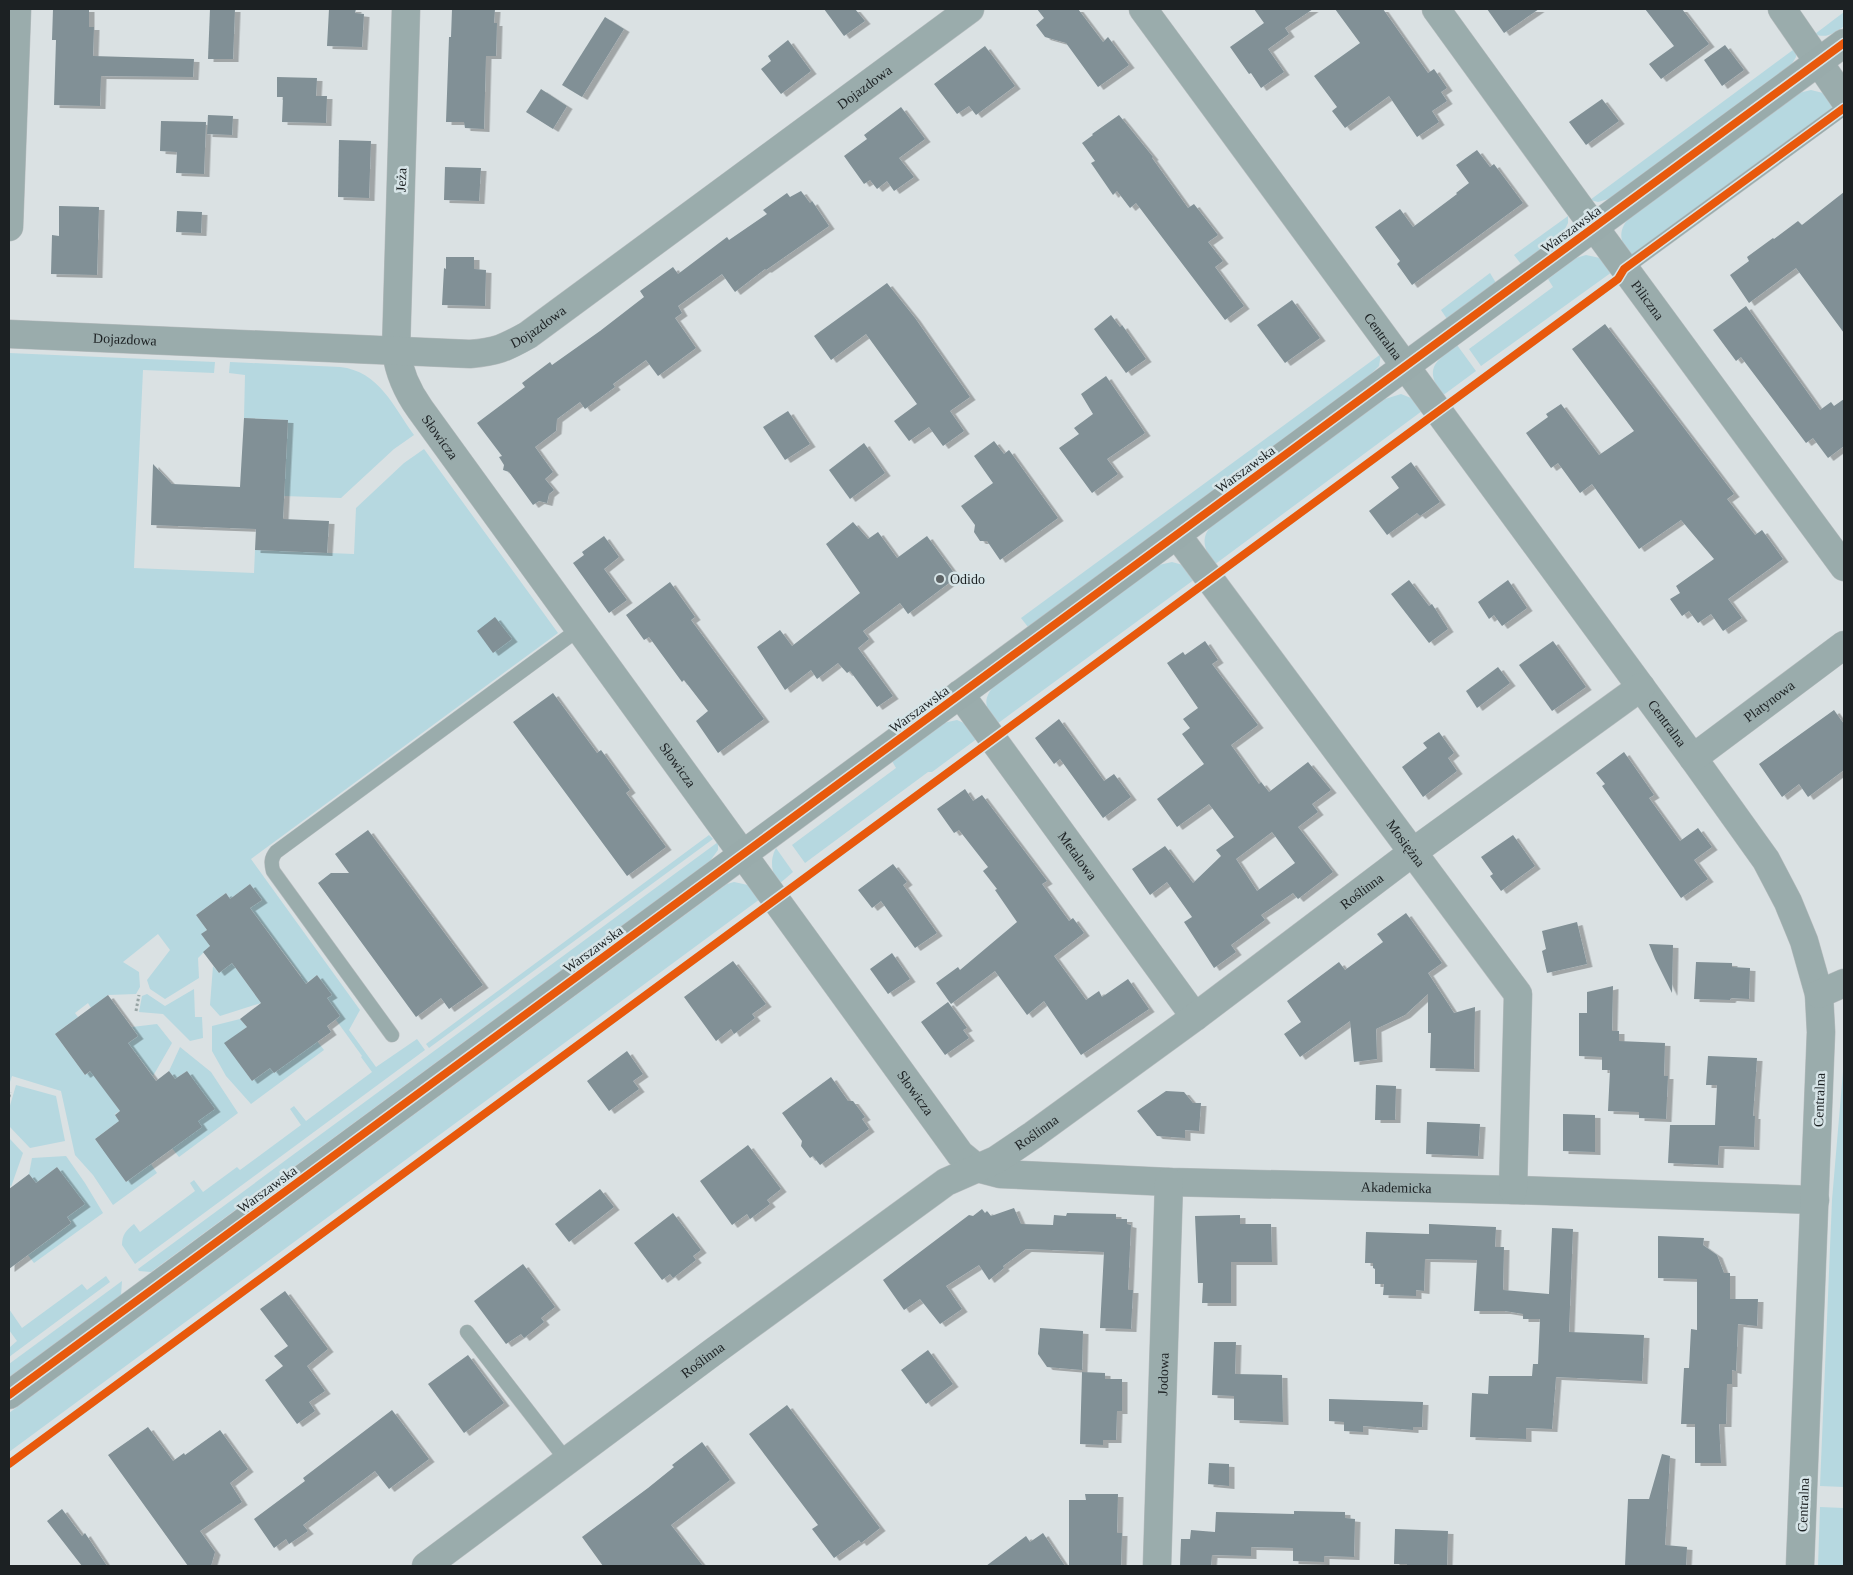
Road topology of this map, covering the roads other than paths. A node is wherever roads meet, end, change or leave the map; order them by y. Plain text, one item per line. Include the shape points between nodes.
1 (16, 9) edge
2 (406, 9) edge
3 (970, 9) edge
4 (1143, 9) edge
5 (1436, 9) edge
6 (1782, 9) edge
7 (1844, 43) edge
8 (1819, 62) junction
9 (1844, 99) edge
10 (1844, 108) edge
11 (9, 227) edge
12 (1594, 227) junction
13 (1624, 269) junction
14 (9, 334) edge
15 (396, 351) junction
16 (1406, 366) junction
17 (1177, 535) junction
18 (1844, 567) edge
19 (579, 629) junction
20 (1844, 644) edge
21 (1641, 687) junction
22 (960, 694) junction
23 (1693, 758) junction
24 (1413, 852) junction
25 (742, 855) junction
26 (1844, 983) edge
27 (1819, 994) junction
28 (1196, 1017) junction
29 (392, 1034) dead end
30 (977, 1168) junction
31 (1169, 1182) junction
32 (1513, 1190) junction
33 (1815, 1200) junction
34 (468, 1332) dead end
35 (9, 1395) edge
36 (567, 1461) junction
37 (426, 1566) edge
38 (1157, 1566) edge
39 (1800, 1566) edge

1 - 11 street
2 - 15 street, Jeża
3 - 15 street, Dojazdowa via 528,335 494,352
4 - 16 street, Centralna
5 - 12 street, Piliczna
6 - 8 street
7 - 8 street, Warszawska
8 - 9 street
8 - 12 street, Warszawska
10 - 13 lane
12 - 13 street, Piliczna
12 - 16 street, Warszawska
13 - 18 street, Piliczna
14 - 15 street, Dojazdowa
15 - 19 street, Słowicza via 398,366 411,397
16 - 17 street, Warszawska
16 - 21 street, Centralna
17 - 22 street, Warszawska
17 - 24 street, Mosiężna
19 - 25 street, Słowicza
19 - 29 lane via 272,857 273,871
20 - 23 street, Platynowa
21 - 23 street, Centralna
21 - 24 street, Roślinna
22 - 25 street, Warszawska
22 - 28 street, Metalowa
23 - 27 street, Centralna via 1766,860 1804,941
24 - 28 street, Roślinna
24 - 32 street, Mosiężna via 1518,994
25 - 30 street, Słowicza via 960,1154
25 - 35 street, Warszawska
26 - 27 street
27 - 33 street, Centralna via 1821,1032
28 - 30 street, Roślinna via 1034,1135 996,1160
30 - 31 street, Akademicka via 1000,1174
30 - 36 street, Roślinna via 946,1182
31 - 32 street, Akademicka
31 - 38 street, Jodowa
32 - 33 street, Akademicka
33 - 39 street, Centralna
34 - 36 lane
36 - 37 street, Roślinna

